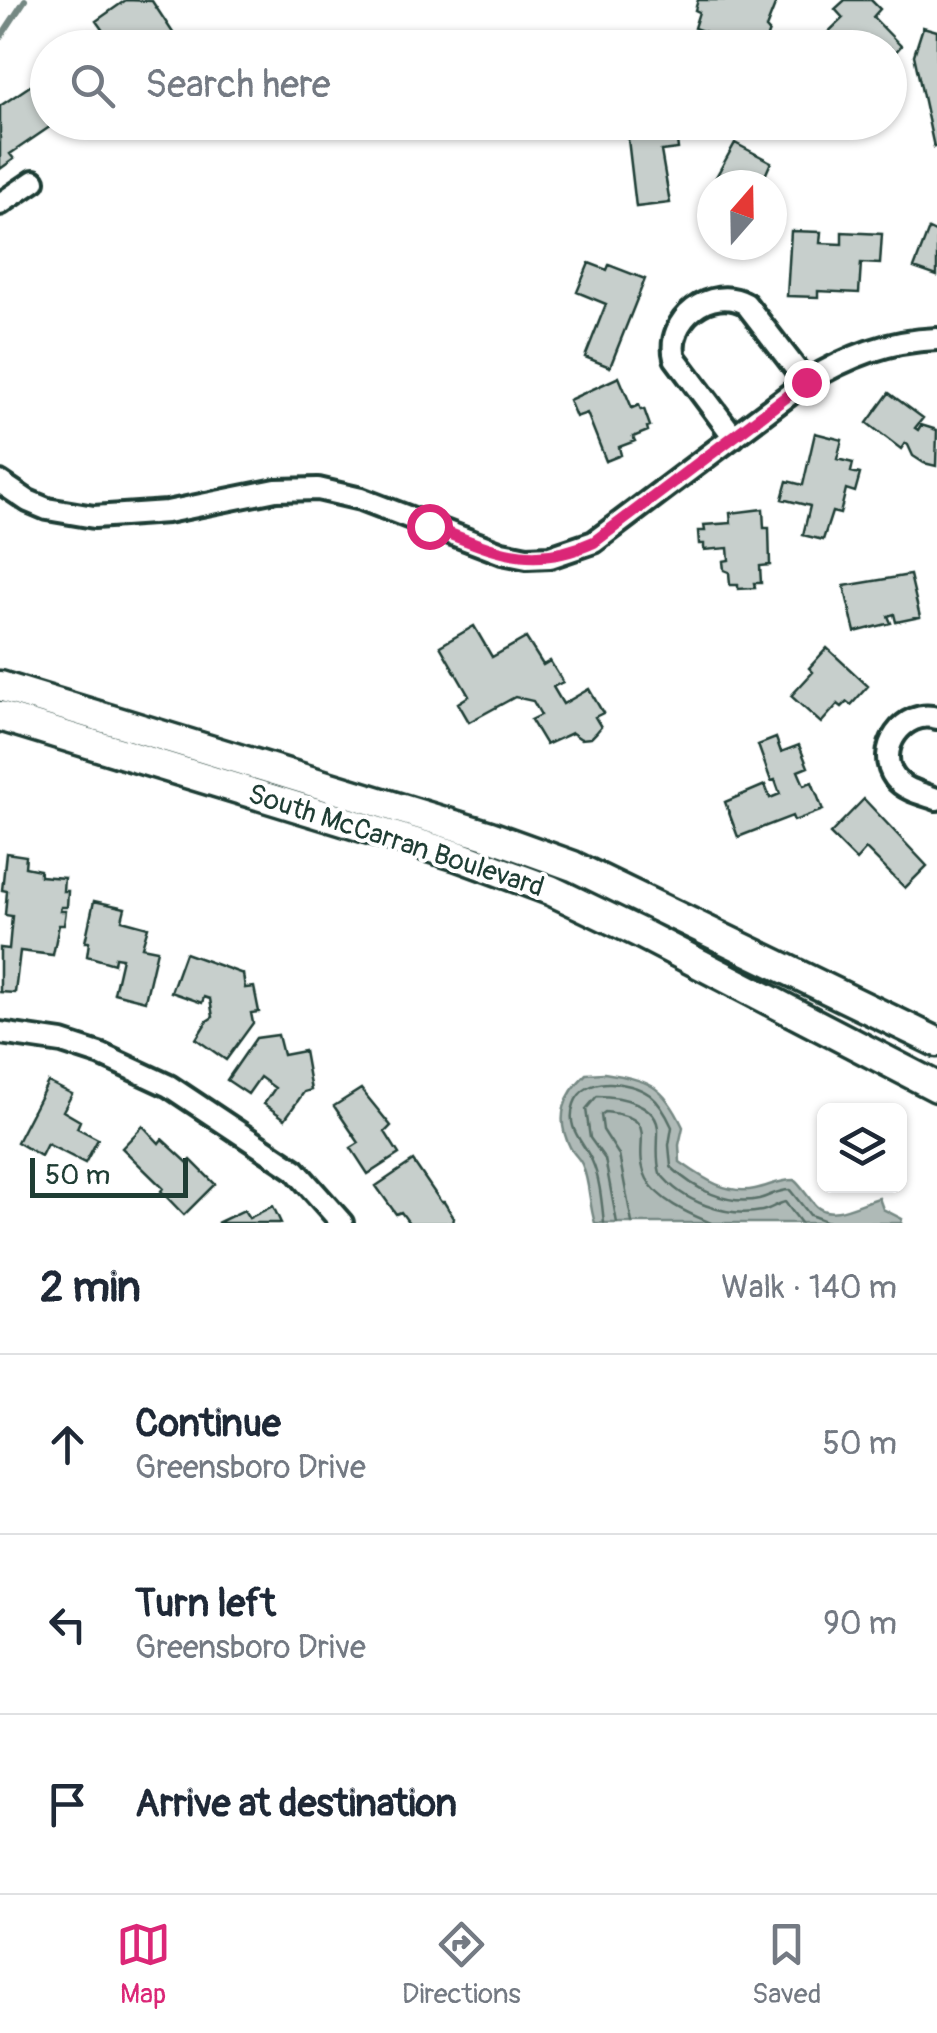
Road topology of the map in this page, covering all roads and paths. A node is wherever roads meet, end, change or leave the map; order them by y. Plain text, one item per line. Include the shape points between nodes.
1 (34, 181) dead end
2 (0, 204) edge
3 (937, 339) edge
4 (806, 382) junction
5 (734, 437) junction
6 (0, 482) edge
7 (0, 686) edge
8 (0, 716) edge
9 (937, 718) edge
10 (937, 799) edge
11 (0, 1033) edge
12 (937, 1042) edge
13 (937, 1087) edge
14 (342, 1223) edge

1 - 2 street
3 - 4 street via 874,348
4 - 5 street
4 - 5 street via 736,298 710,299 682,320 674,332 675,358
5 - 6 street via 594,542 570,553 526,558 361,499 299,488 111,517 66,515
7 - 12 main road, South McCarran Boulevard via 573,866
8 - 13 main road, South McCarran Boulevard via 550,890
9 - 10 street via 906,722 888,752 903,786
11 - 14 street via 88,1050 168,1086 294,1170

